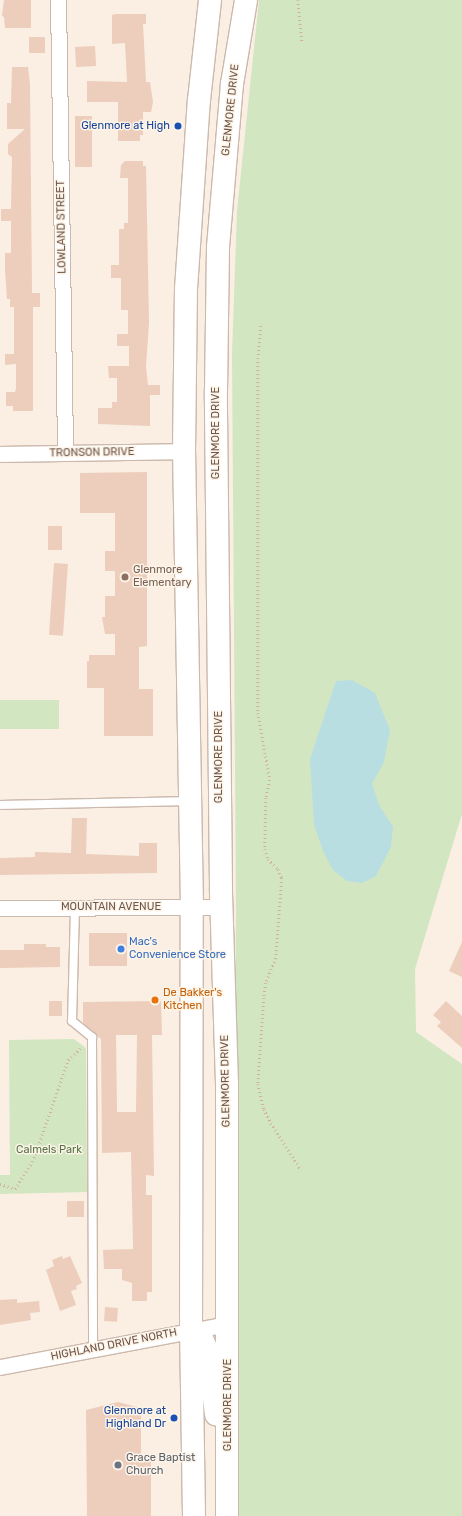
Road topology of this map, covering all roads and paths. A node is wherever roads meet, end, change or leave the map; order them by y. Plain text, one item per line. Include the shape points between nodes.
1 (58, 0) edge
2 (210, 0) edge
3 (236, 0) edge
4 (246, 0) edge
5 (298, 0) edge
6 (302, 41) dead end
7 (232, 84) junction
8 (261, 326) dead end
9 (184, 451) junction
10 (65, 453) junction
11 (0, 454) edge
12 (188, 801) junction
13 (0, 805) edge
14 (192, 907) junction
15 (221, 907) junction
16 (0, 908) edge
17 (75, 908) junction
18 (92, 1037) junction
19 (227, 1084) junction
20 (301, 1170) dead end
21 (0, 1184) edge
22 (228, 1324) junction
23 (191, 1330) junction
24 (93, 1349) junction
25 (0, 1367) edge
26 (227, 1491) junction
27 (194, 1516) edge
28 (227, 1516) edge

1 - 10 street, LOWLAND STREET
2 - 9 main road via 199,100 186,289
3 - 7 main road
4 - 7 main road, GLENMORE DRIVE
5 - 6 path
7 - 15 main road, GLENMORE DRIVE via 218,247 216,391
8 - 20 path via 258,366 258,713 270,780 266,798 265,849 268,858 278,869 282,885 276,958 266,983 264,998 258,1084 271,1123
9 - 10 street, TRONSON DRIVE
9 - 12 main road
10 - 11 street, TRONSON DRIVE
12 - 13 lane
12 - 14 main road
14 - 15 street, MOUNTAIN AVENUE
14 - 17 street, MOUNTAIN AVENUE
14 - 19 main road via 201,929 208,963
14 - 23 main road
15 - 19 main road, GLENMORE DRIVE
16 - 17 street, MOUNTAIN AVENUE
17 - 18 lane via 72,1021
18 - 21 path via 68,1060 34,1158 15,1189
18 - 24 lane
19 - 22 main road, GLENMORE DRIVE
22 - 23 street, HIGHLAND DRIVE NORTH
22 - 26 main road, GLENMORE DRIVE
23 - 24 street, HIGHLAND DRIVE NORTH
23 - 26 main road via 202,1339 208,1352
23 - 27 main road
24 - 25 street, HIGHLAND DRIVE NORTH
26 - 28 main road, GLENMORE DRIVE

